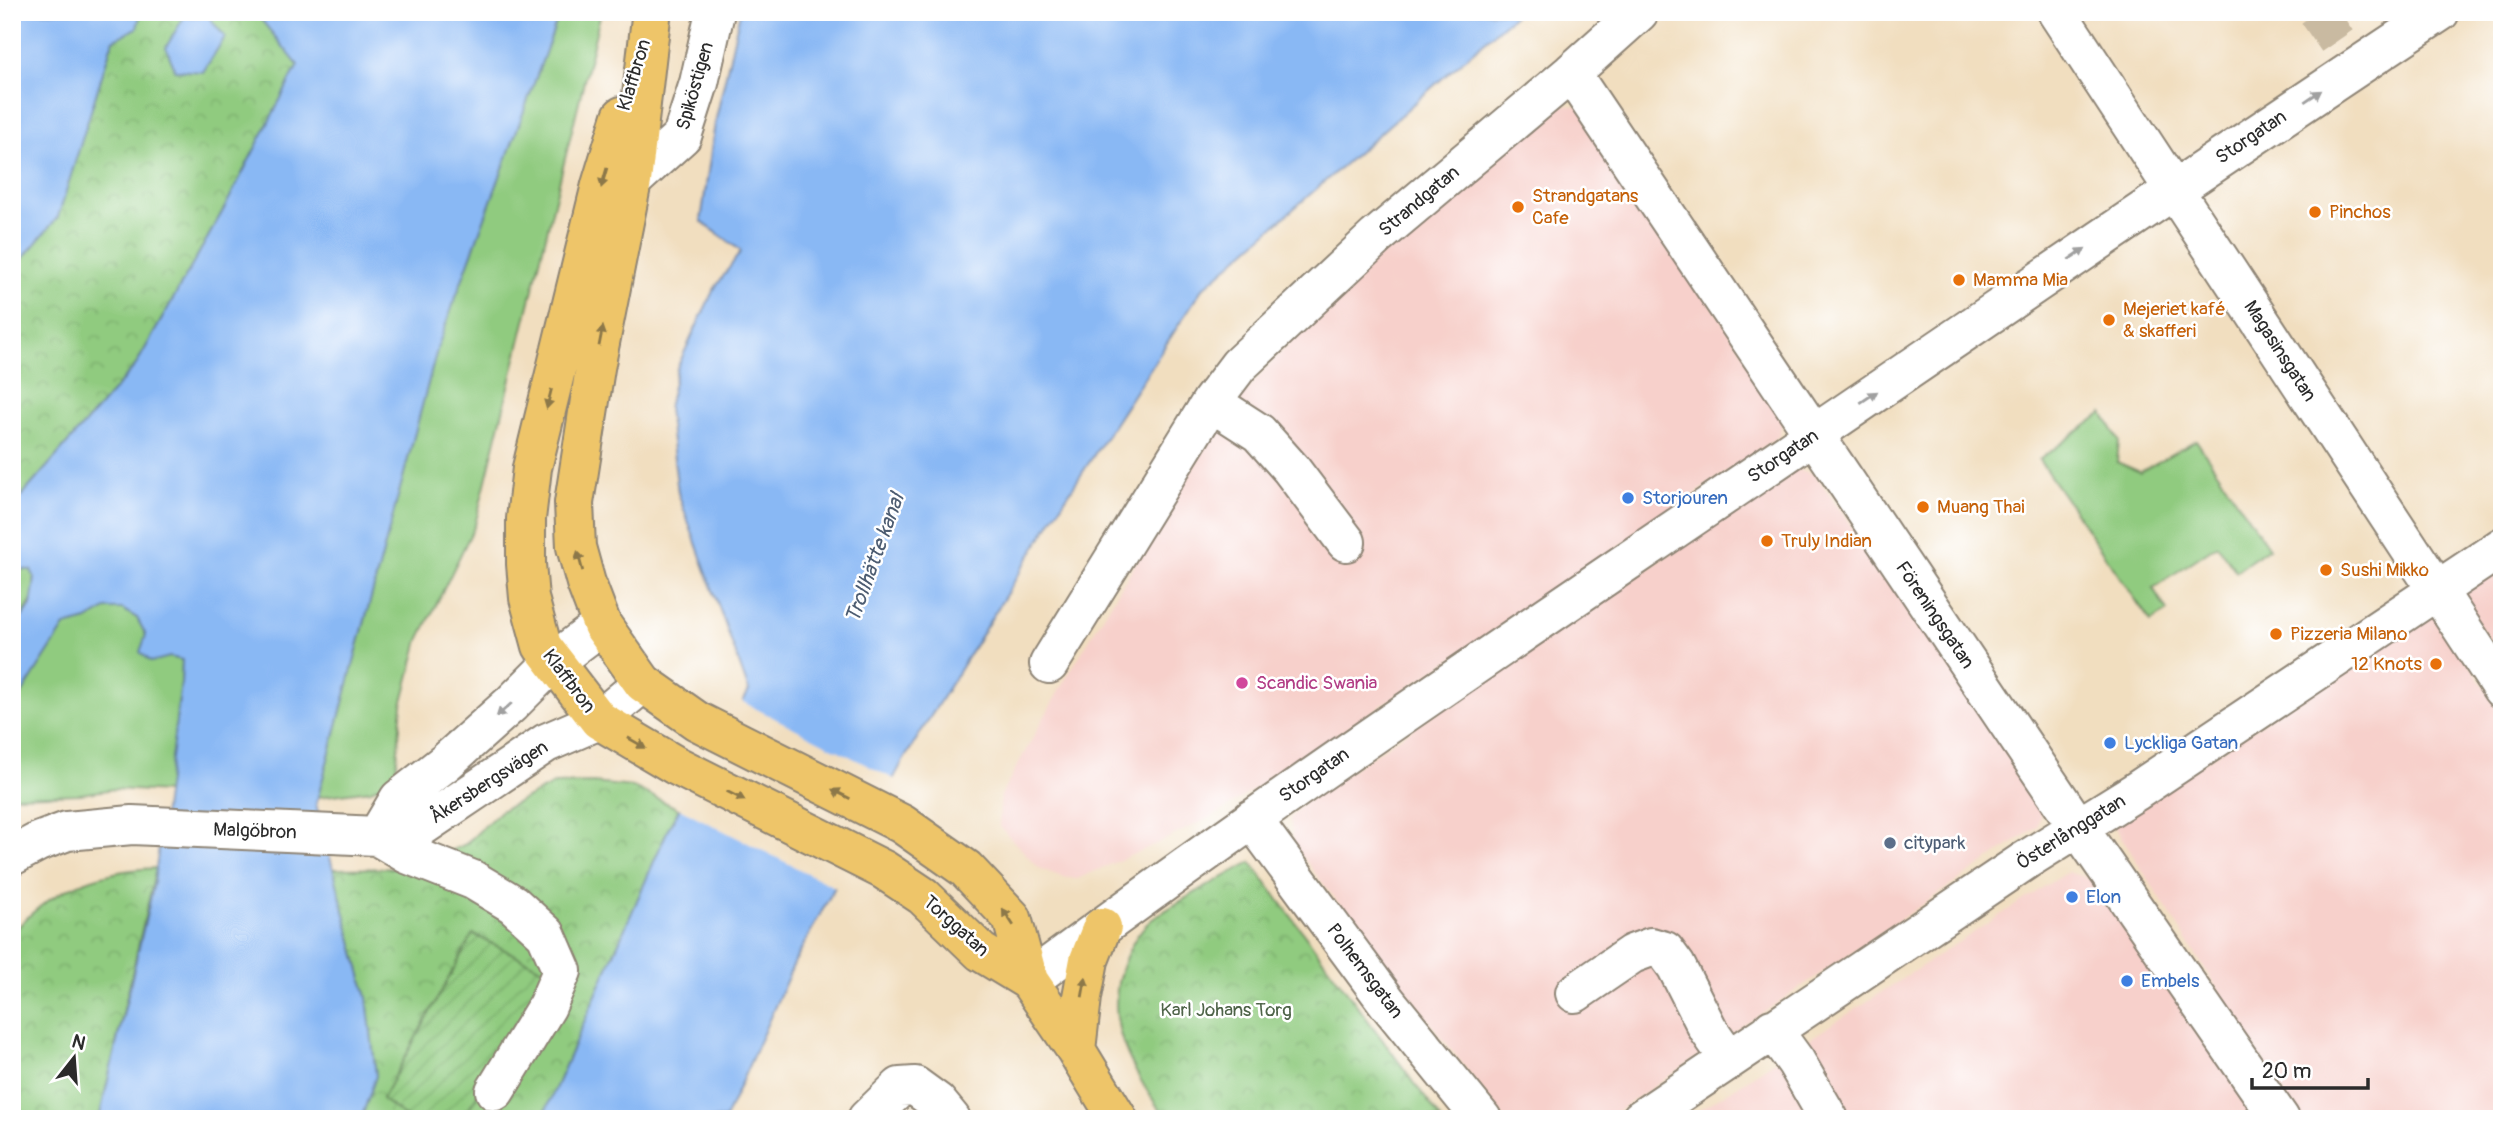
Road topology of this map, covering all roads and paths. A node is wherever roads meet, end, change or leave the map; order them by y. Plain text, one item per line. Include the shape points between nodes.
1 (715, 12) edge
2 (1639, 12) edge
3 (2057, 12) edge
4 (2440, 12) edge
5 (652, 15) edge
6 (1571, 73) junction
7 (632, 181) junction
8 (2174, 188) junction
9 (1211, 402) junction
10 (1813, 435) junction
11 (1346, 542) dead end
12 (2502, 547) edge
13 (2436, 590) junction
14 (602, 625) junction
15 (553, 662) junction
16 (1049, 664) dead end
17 (643, 684) junction
18 (2502, 690) edge
19 (598, 720) junction
20 (1252, 819) junction
21 (902, 824) joint
22 (2078, 827) junction
23 (377, 836) junction
24 (13, 855) edge
25 (884, 870) joint
26 (1111, 920) junction
27 (1029, 981) junction
28 (1575, 993) dead end
29 (1772, 1029) junction
30 (1076, 1050) junction
31 (1729, 1059) junction
32 (495, 1091) dead end
33 (867, 1119) edge
34 (951, 1119) edge
35 (1118, 1119) edge
36 (1482, 1119) edge
37 (1641, 1119) edge
38 (1829, 1119) edge
39 (2280, 1119) edge

1 - 7 street, Spiköstigen via 682,136
2 - 6 street, Strandgatan
3 - 8 street, Magasinsgatan
8 -> 4 street, Storgatan via 2347,54
5 - 7 main road, Klaffbron
5 -> 15 main road, Klaffbron via 601,185 532,468 526,519 529,598 542,646
6 - 9 street, Strandgatan via 1376,237 1239,365
6 - 10 street, Föreningsgatan
14 -> 7 main road, Klaffbron via 576,547 575,503 595,368
10 -> 8 street, Storgatan
8 - 13 street, Magasinsgatan
9 - 11 street via 1259,433
9 - 16 street, Strandgatan
10 - 20 street, Storgatan
10 - 22 street, Föreningsgatan
12 - 13 street, Österlånggatan
13 - 18 street, Magasinsgatan
13 - 22 street, Österlånggatan
14 - 15 street, Åkersbergsvägen
14 - 17 main road, Klaffbron
15 - 19 main road, Klaffbron
15 -> 23 street, Åkersbergsvägen via 446,762 398,799
17 - 19 street, Åkersbergsvägen
21 -> 17 main road, Klaffbron via 697,721
19 - 23 street, Åkersbergsvägen via 546,743 418,829
19 -> 25 main road, Klaffbron via 675,765
20 - 26 street, Storgatan
20 - 36 street, Polhemsgatan via 1387,1002
27 -> 21 main road, Torggatan via 1012,918 966,869
22 - 29 street, Österlånggatan
22 - 39 street, Föreningsgatan
23 - 24 street, Malgöbron via 132,825 67,831
23 - 32 street via 407,854 473,880 513,904 546,934 562,971 547,1006
25 - 27 main road, Torggatan via 923,896 981,952
26 - 27 street, Storgatan
30 -> 26 main road via 1089,960
27 - 30 main road, Torggatan
28 - 31 street via 1632,954 1651,947 1665,951
29 - 31 street, Österlånggatan
29 - 38 street
30 - 35 main road, Torggatan
31 - 37 street, Österlånggatan
33 - 34 street via 901,1087 915,1086

